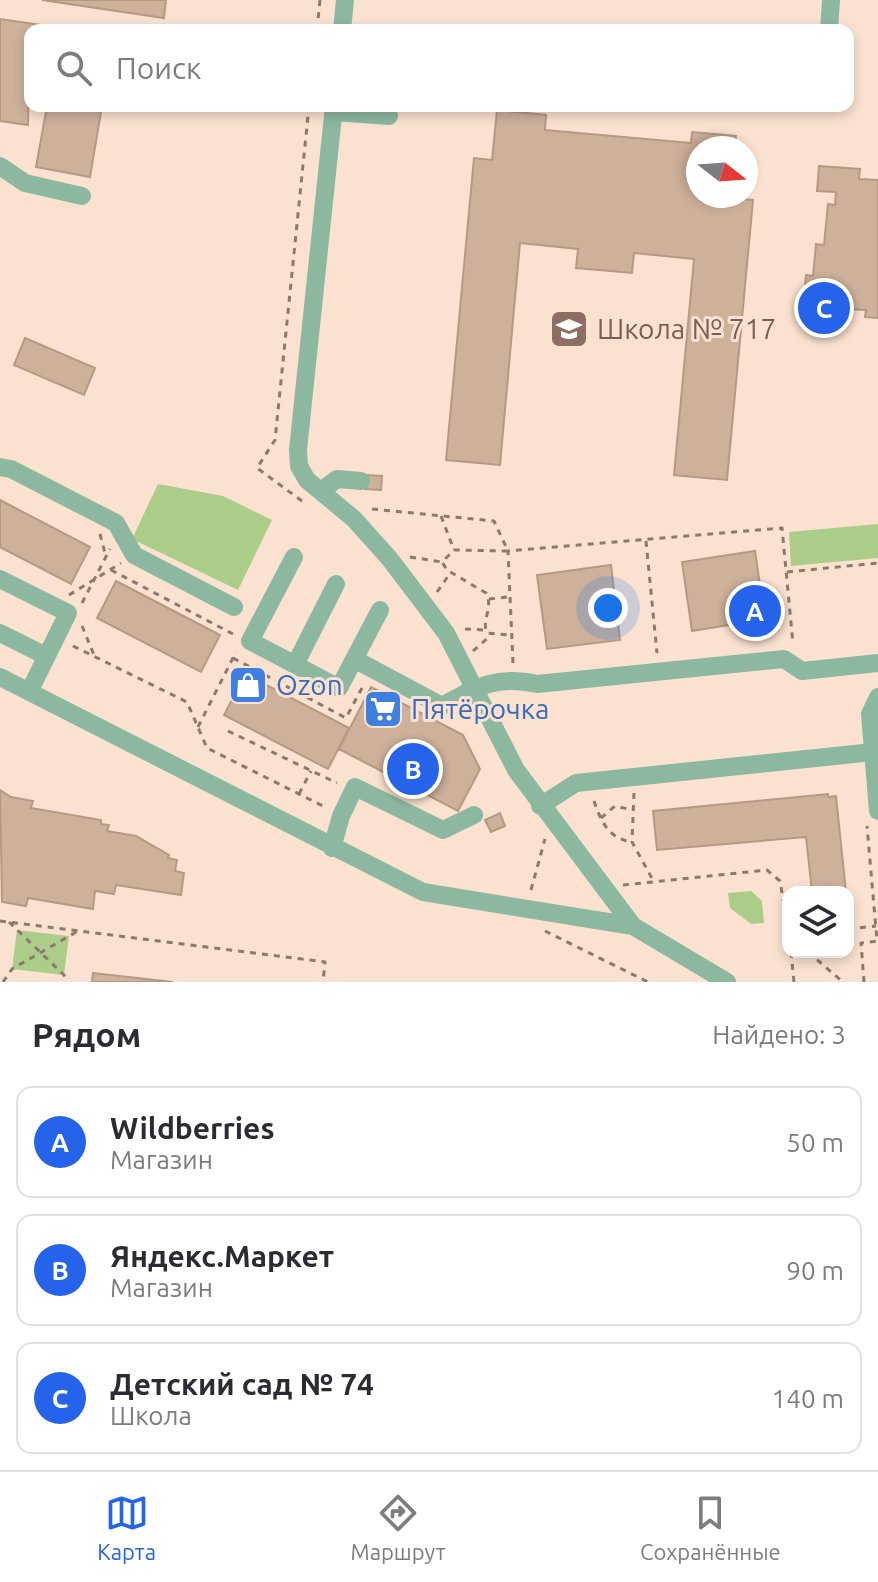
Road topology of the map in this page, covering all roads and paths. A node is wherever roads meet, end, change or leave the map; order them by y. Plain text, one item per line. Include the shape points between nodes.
1 (320, 0) edge
2 (345, 0) edge
3 (831, 1) edge
4 (318, 24) edge
5 (343, 24) edge
6 (822, 24) edge
7 (334, 112) edge
8 (358, 112) edge
9 (389, 116) dead end
10 (0, 166) edge
11 (82, 196) dead end
12 (0, 467) edge
13 (361, 481) dead end
14 (321, 491) junction
15 (360, 508) dead end
16 (441, 515) junction
17 (120, 530) junction
18 (646, 541) junction
19 (454, 550) junction
20 (508, 551) junction
21 (134, 555) junction
22 (399, 555) dead end
23 (294, 557) dead end
24 (442, 562) junction
25 (878, 563) edge
26 (111, 570) junction
27 (451, 572) junction
28 (787, 572) junction
29 (0, 579) edge
30 (94, 579) junction
31 (336, 584) dead end
32 (434, 596) dead end
33 (508, 597) junction
34 (489, 599) junction
35 (234, 607) dead end
36 (380, 610) dead end
37 (65, 612) junction
38 (457, 629) dead end
39 (485, 630) junction
40 (0, 633) edge
41 (491, 635) junction
42 (510, 635) junction
43 (56, 637) junction
44 (246, 642) junction
45 (471, 653) dead end
46 (797, 653) dead end
47 (46, 656) junction
48 (94, 656) junction
49 (354, 659) junction
50 (878, 663) edge
51 (295, 665) junction
52 (659, 672) junction
53 (0, 677) edge
54 (512, 679) junction
55 (477, 687) junction
56 (29, 692) junction
57 (878, 697) edge
58 (198, 727) junction
59 (228, 731) dead end
60 (875, 731) edge
61 (873, 752) junction
62 (311, 771) junction
63 (347, 788) dead end
64 (635, 789) dead end
65 (591, 793) dead end
66 (299, 794) junction
67 (540, 806) junction
68 (632, 810) junction
69 (474, 815) dead end
70 (341, 816) junction
71 (872, 816) edge
72 (601, 818) junction
73 (632, 842) junction
74 (332, 848) junction
75 (654, 882) junction
76 (619, 885) dead end
77 (782, 902) edge
78 (0, 921) edge
79 (9, 922) junction
80 (633, 926) junction
81 (876, 926) junction
82 (537, 927) dead end
83 (854, 928) edge
84 (78, 931) junction
85 (40, 953) junction
86 (792, 958) edge
87 (815, 958) edge
88 (3, 982) edge
89 (66, 982) edge
90 (323, 982) edge
91 (648, 982) edge
92 (727, 982) edge
93 (794, 982) edge
94 (843, 982) edge
95 (864, 982) edge

1 - 4 path
2 - 5 street
3 - 6 street
7 - 14 street via 298,450 299,466
8 - 9 street
10 - 11 street via 25,183
12 - 17 street via 116,523
13 - 14 street via 337,479
14 - 55 street via 389,558 446,633
15 - 16 path
16 - 19 path
16 - 20 path via 494,521
17 - 21 street
17 - 30 path
18 - 20 path
18 - 28 path via 782,528
18 - 52 path
19 - 20 path
19 - 24 path
20 - 33 path
21 - 26 path
21 - 35 street
22 - 24 path
23 - 44 street
24 - 27 path
25 - 28 path
26 - 30 path
26 - 44 path
27 - 32 path
27 - 34 path via 481,587
28 - 46 path
29 - 37 street
30 - 37 path
30 - 37 path
31 - 51 street
33 - 34 path
33 - 42 path
34 - 39 path
36 - 49 street
37 - 43 street
37 - 48 path
38 - 39 path
39 - 41 path
40 - 47 street
41 - 42 path
41 - 45 path
42 - 54 path
43 - 47 street
43 - 48 path
44 - 51 street
44 - 58 path
47 - 56 street
48 - 58 path via 187,702
49 - 51 street via 339,688
49 - 55 street via 442,706
50 - 52 street via 802,671 784,659
52 - 54 street via 537,684
53 - 56 street
54 - 55 street
55 - 67 street via 516,770
56 - 74 street
57 - 60 street via 870,714
58 - 66 path via 207,748
59 - 62 path
60 - 61 street
61 - 67 street via 576,783
61 - 71 street
62 - 63 path
62 - 66 path
64 - 68 path
65 - 72 path
66 - 70 path
67 - 80 street
68 - 72 path via 615,806
68 - 73 path
69 - 70 street via 443,830 355,787
70 - 74 street
71 - 81 path
72 - 73 path via 613,836
73 - 75 path
74 - 80 street via 423,892
75 - 76 path
75 - 77 path via 767,870 780,881
78 - 79 path
79 - 84 path
79 - 85 path
80 - 92 street
81 - 83 path
81 - 95 path via 877,941 861,943
82 - 91 path
84 - 85 path
84 - 90 path via 325,962
85 - 88 path via 12,969
85 - 89 path
86 - 93 path
87 - 94 path

